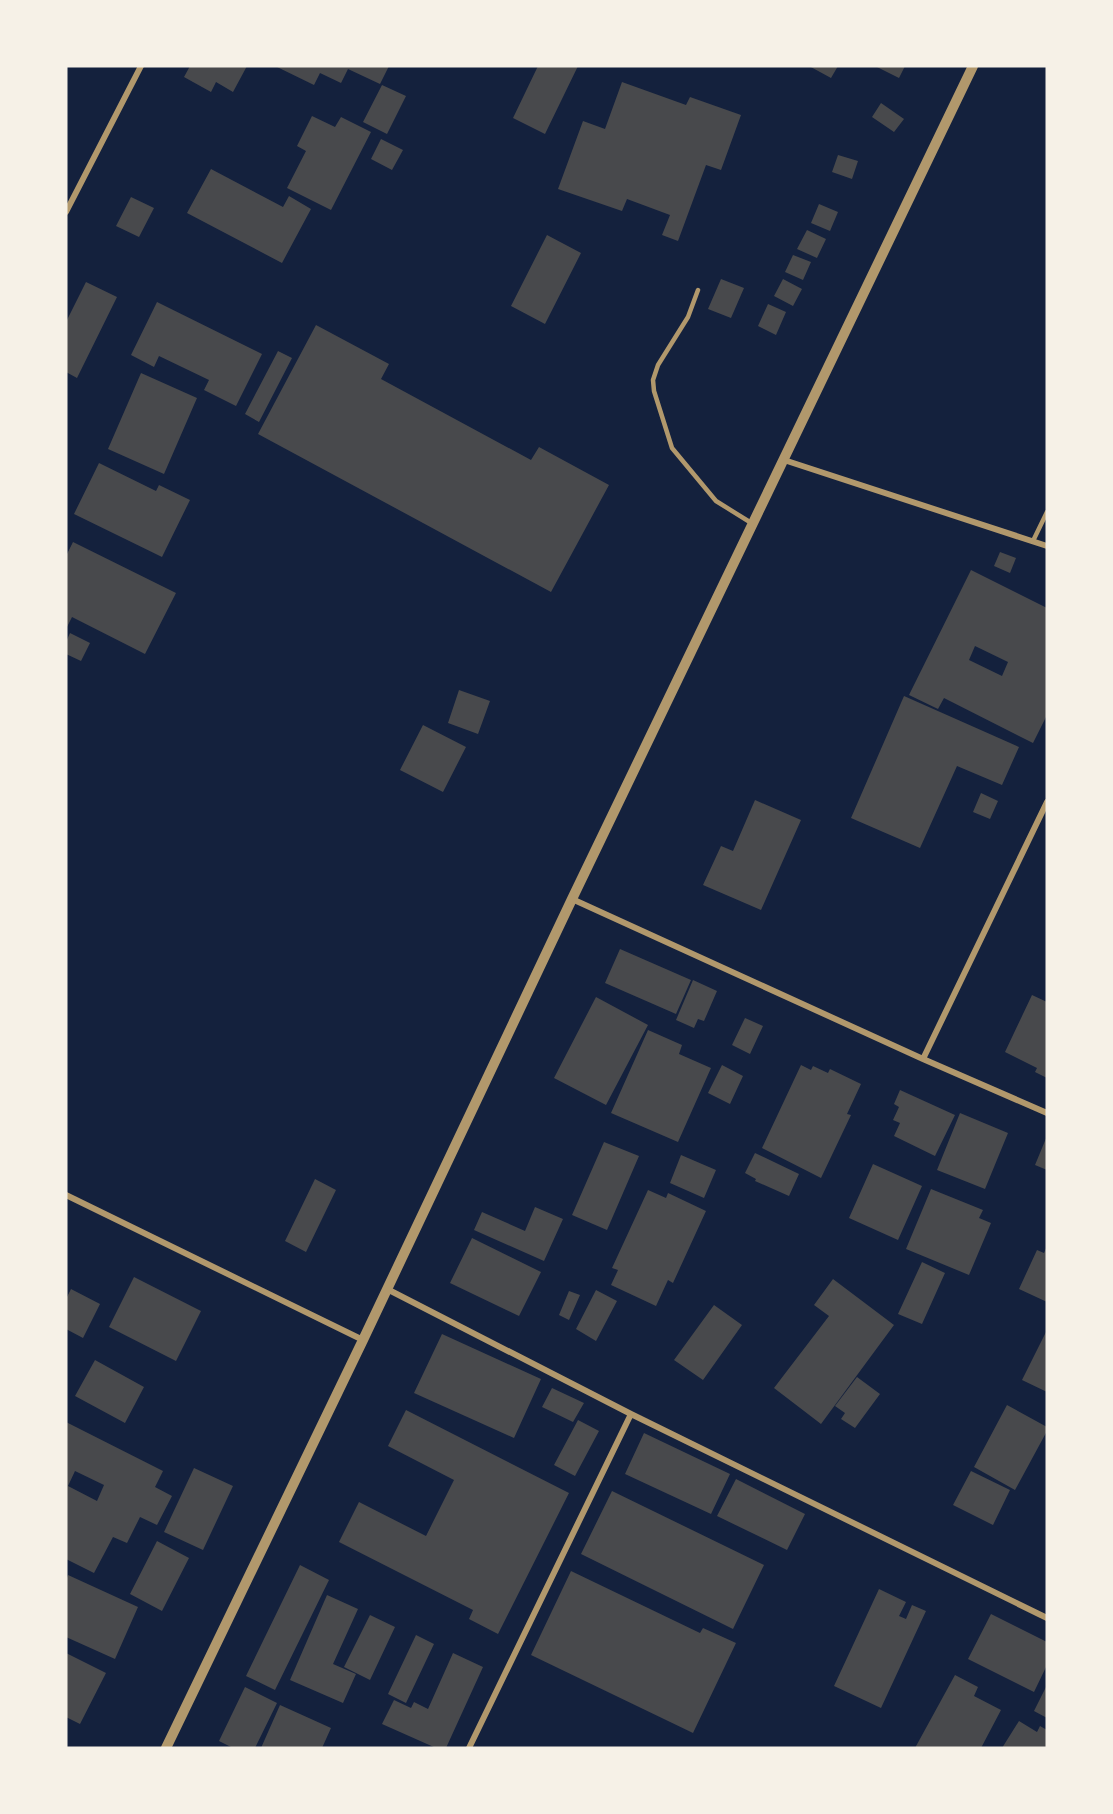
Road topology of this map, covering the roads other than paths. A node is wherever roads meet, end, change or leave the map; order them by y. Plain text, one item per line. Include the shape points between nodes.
1 (141, 66) edge
2 (973, 66) edge
3 (66, 212) edge
4 (698, 290) dead end
5 (784, 459) junction
6 (1047, 512) edge
7 (753, 524) junction
8 (1033, 542) junction
9 (1047, 546) edge
10 (1047, 802) edge
11 (572, 899) junction
12 (923, 1059) junction
13 (1047, 1113) edge
14 (66, 1195) edge
15 (387, 1289) junction
16 (363, 1340) junction
17 (631, 1414) junction
18 (1047, 1618) edge
19 (166, 1748) edge
20 (469, 1748) edge

1 - 3 street
2 - 5 street
4 - 7 lane via 688,317 658,365 652,380 654,391 672,448 716,501
5 - 7 street
5 - 8 street
6 - 8 lane
7 - 11 street
8 - 9 street
10 - 12 street
11 - 12 street
11 - 15 street
12 - 13 street
14 - 16 street
15 - 16 street
15 - 17 street
16 - 19 street
17 - 18 street
17 - 20 street

